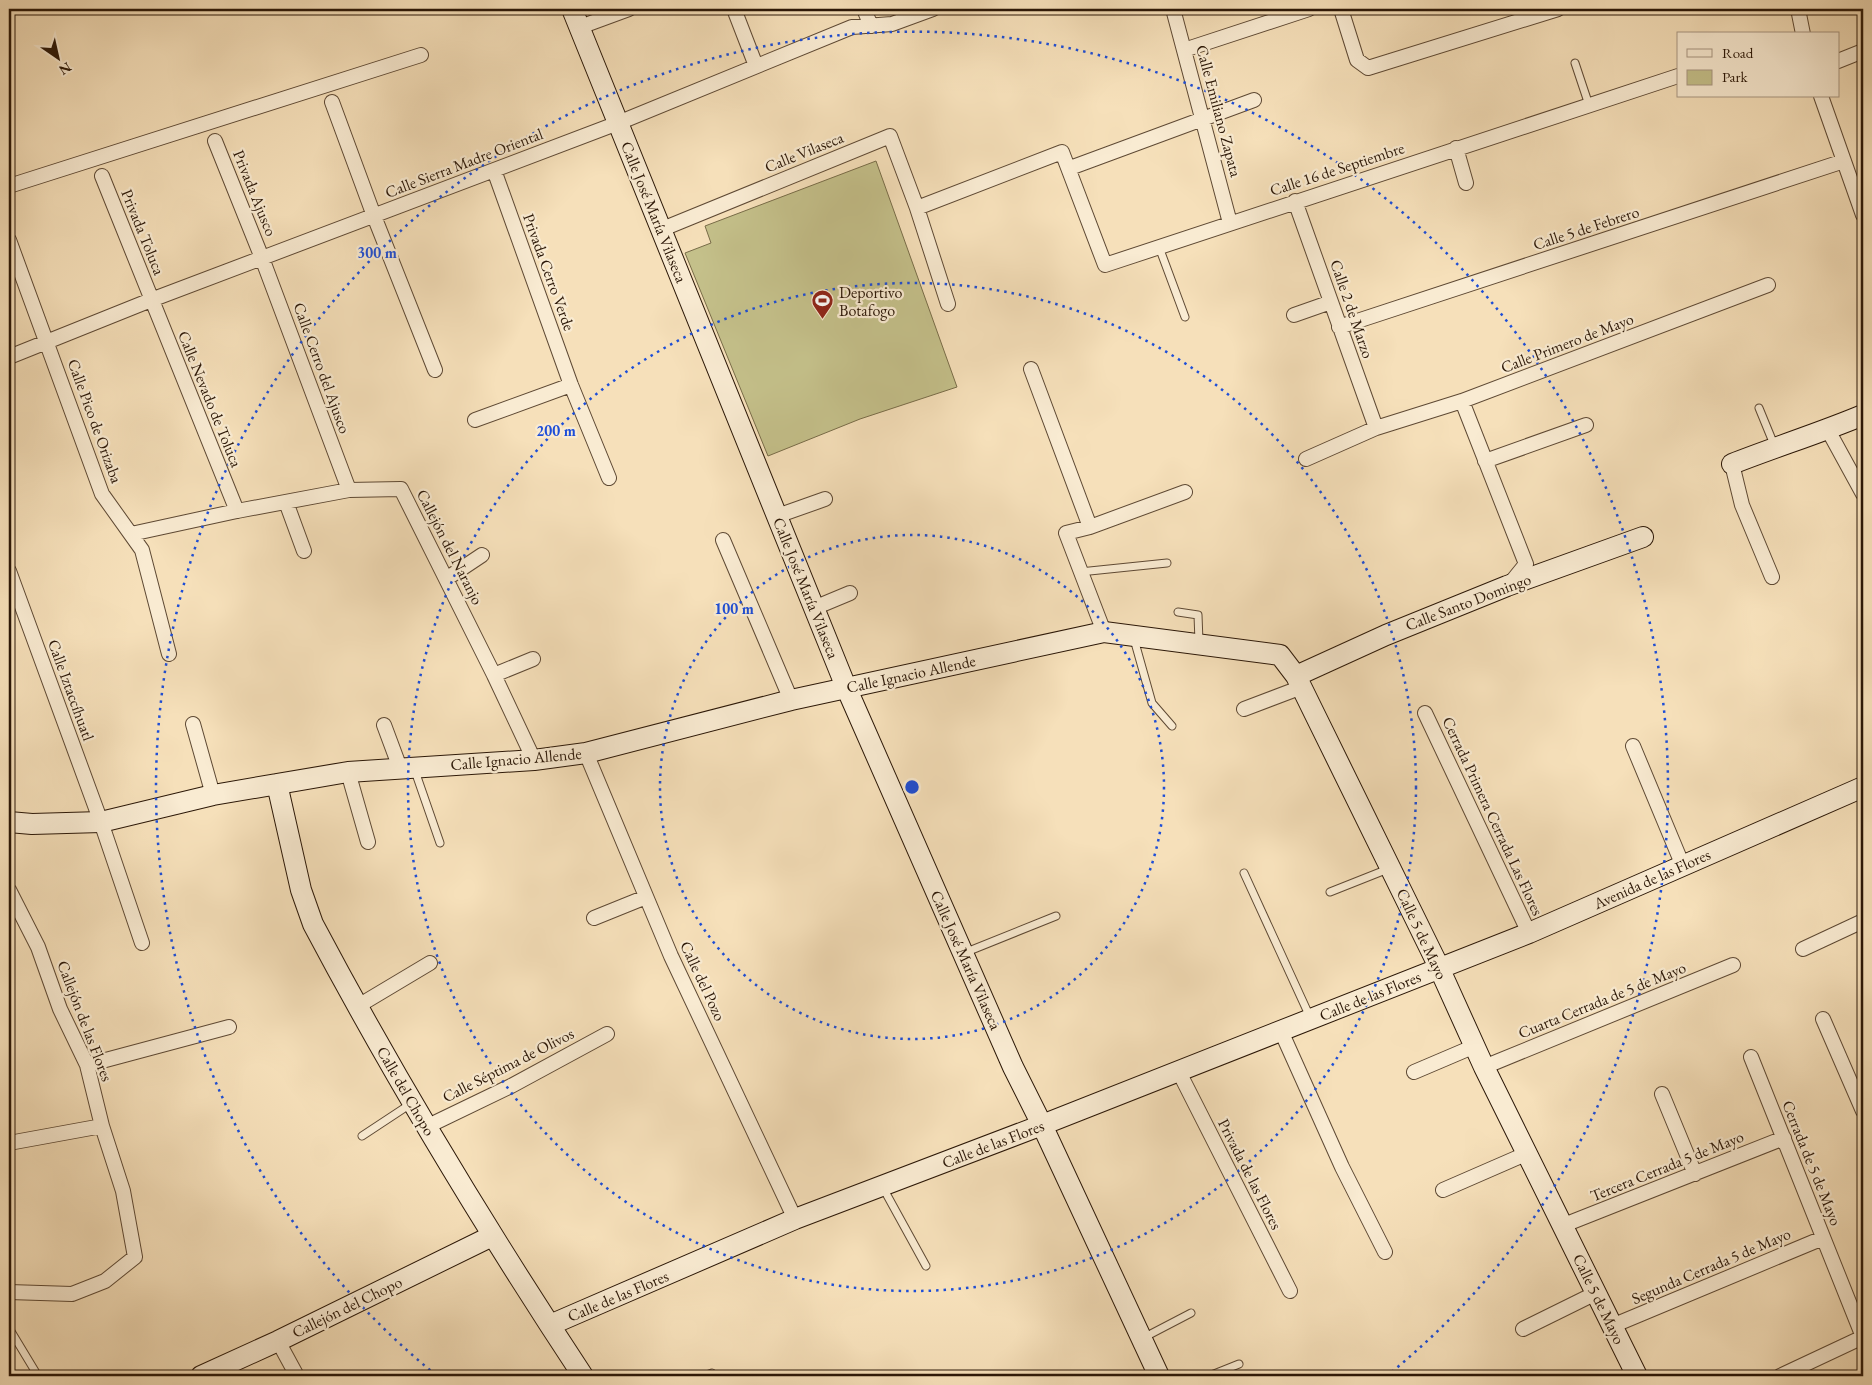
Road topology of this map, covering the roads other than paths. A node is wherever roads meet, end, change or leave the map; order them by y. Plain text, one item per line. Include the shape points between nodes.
1 (572, 9) edge
2 (629, 9) edge
3 (734, 9) edge
4 (864, 9) edge
5 (933, 9) edge
6 (1173, 9) edge
7 (1309, 9) edge
8 (1341, 9) edge
9 (1558, 9) edge
10 (1798, 9) edge
11 (871, 26) junction
12 (580, 27) junction
13 (1803, 32) edge
14 (1184, 50) junction
15 (1863, 51) edge
16 (421, 55) dead end
17 (1840, 60) edge
18 (1575, 63) dead end
19 (756, 66) junction
20 (1677, 76) edge
21 (1822, 98) edge
22 (1254, 100) dead end
23 (332, 102) dead end
24 (1589, 105) junction
25 (1203, 119) junction
26 (618, 123) junction
27 (215, 141) dead end
28 (1456, 148) junction
29 (1844, 161) junction
30 (1070, 168) junction
31 (494, 170) junction
32 (102, 176) dead end
33 (1857, 182) edge
34 (1466, 183) dead end
35 (9, 186) edge
36 (1296, 201) junction
37 (917, 208) junction
38 (374, 216) junction
39 (1863, 216) edge
40 (1230, 223) junction
41 (660, 230) junction
42 (9, 240) edge
43 (1159, 247) junction
44 (262, 258) junction
45 (1768, 285) dead end
46 (151, 300) junction
47 (1330, 302) junction
48 (948, 304) dead end
49 (1294, 315) dead end
50 (1186, 317) dead end
51 (1339, 327) junction
52 (47, 343) junction
53 (9, 357) edge
54 (1031, 369) dead end
55 (435, 370) dead end
56 (572, 385) junction
57 (1462, 401) junction
58 (1760, 408) dead end
59 (1863, 415) edge
60 (475, 420) dead end
61 (1586, 425) dead end
62 (1376, 428) junction
63 (1828, 430) junction
64 (1775, 447) junction
65 (1306, 458) dead end
66 (1485, 461) junction
67 (1732, 464) joint
68 (609, 478) dead end
69 (349, 490) junction
70 (1185, 492) dead end
71 (1863, 494) edge
72 (825, 498) dead end
73 (286, 502) junction
74 (237, 511) junction
75 (777, 516) junction
76 (1090, 526) junction
77 (131, 534) junction
78 (1643, 537) dead end
79 (723, 540) dead end
80 (304, 551) dead end
81 (482, 555) dead end
82 (1167, 563) dead end
83 (9, 571) edge
84 (1080, 572) junction
85 (1772, 576) dead end
86 (446, 579) junction
87 (1507, 586) junction
88 (850, 593) dead end
89 (814, 608) junction
90 (1178, 612) dead end
91 (1104, 632) junction
92 (1134, 636) junction
93 (1199, 645) junction
94 (169, 654) dead end
95 (533, 659) dead end
96 (494, 675) junction
97 (1299, 681) junction
98 (846, 687) junction
99 (791, 700) junction
100 (1244, 709) dead end
101 (1425, 713) dead end
102 (193, 724) dead end
103 (384, 724) dead end
104 (1172, 726) dead end
105 (1634, 746) dead end
106 (586, 753) junction
107 (534, 760) junction
108 (406, 767) junction
109 (348, 772) junction
110 (277, 784) junction
111 (1863, 787) edge
112 (213, 795) junction
113 (9, 822) edge
114 (101, 822) junction
115 (368, 842) dead end
116 (440, 843) dead end
117 (1683, 866) junction
118 (1390, 868) junction
119 (1244, 873) dead end
120 (9, 890) edge
121 (1330, 892) dead end
122 (646, 897) junction
123 (1056, 916) dead end
124 (594, 918) dead end
125 (1863, 921) edge
126 (1529, 933) junction
127 (142, 943) dead end
128 (1803, 949) dead end
129 (963, 953) junction
130 (430, 963) dead end
131 (1733, 965) dead end
132 (1439, 969) junction
133 (358, 1006) junction
134 (1823, 1019) dead end
135 (1311, 1020) junction
136 (229, 1027) dead end
137 (1281, 1031) junction
138 (607, 1034) dead end
139 (1475, 1046) junction
140 (1752, 1058) dead end
141 (87, 1065) junction
142 (1484, 1067) junction
143 (1179, 1072) junction
144 (1414, 1072) dead end
145 (1662, 1094) dead end
146 (412, 1103) junction
147 (1863, 1112) edge
148 (102, 1126) junction
149 (1042, 1126) junction
150 (426, 1127) junction
151 (362, 1136) dead end
152 (1784, 1138) junction
153 (9, 1143) edge
154 (1528, 1153) junction
155 (1695, 1174) junction
156 (882, 1186) junction
157 (1443, 1190) dead end
158 (795, 1220) junction
159 (1564, 1225) junction
160 (492, 1236) junction
161 (1824, 1238) junction
162 (1385, 1252) dead end
163 (926, 1266) dead end
164 (1290, 1291) dead end
165 (9, 1292) edge
166 (1596, 1293) junction
167 (1191, 1313) dead end
168 (550, 1325) junction
169 (1612, 1326) junction
170 (9, 1328) edge
171 (1523, 1329) dead end
172 (1863, 1337) edge
173 (1141, 1339) junction
174 (278, 1341) junction
175 (1239, 1364) dead end
176 (712, 1373) dead end
177 (38, 1376) edge
178 (201, 1376) edge
179 (298, 1376) edge
180 (583, 1376) edge
181 (704, 1376) edge
182 (1159, 1376) edge
183 (1209, 1376) edge
184 (1638, 1376) edge
185 (1780, 1376) edge

1 - 12 street, Calle José María Vilaseca
2 - 12 street
3 - 19 street
4 - 11 street
5 - 11 street, Calle Sierra Madre Oriental via 892,24
6 - 14 street, Calle Emiliano Zapata
7 - 14 street
8 - 9 street via 1357,60 1368,68
10 - 13 street
11 - 19 street, Calle Sierra Madre Oriental via 852,27
12 - 26 street, Calle José María Vilaseca
14 - 25 street, Calle Emiliano Zapata
15 - 17 street
16 - 35 street
18 - 24 lane
19 - 26 street, Calle Sierra Madre Oriental
20 - 24 street, Calle 16 de Septiembre
21 - 29 street
22 - 25 street
23 - 38 street
24 - 28 street, Calle 16 de Septiembre
25 - 30 street
25 - 40 street, Calle Emiliano Zapata
26 - 31 street, Calle Sierra Madre Oriental
26 - 41 street, Calle José María Vilaseca
27 - 44 street, Privada Ajusco
28 - 34 street
28 - 36 street, Calle 16 de Septiembre
29 - 33 street
29 - 51 street, Calle 5 de Febrero
30 - 37 street via 1062,152
30 - 43 street, Calle 16 de Septiembre via 1106,264
31 - 38 street, Calle Sierra Madre Oriental
31 - 56 street, Privada Cerro Verde
32 - 46 street, Privada Toluca
33 - 39 street
36 - 40 street, Calle 16 de Septiembre
36 - 47 street, Calle 2 de Marzo
37 - 41 street, Calle Vilaseca via 890,136
37 - 48 street, Calle Vilaseca
38 - 44 street, Calle Sierra Madre Oriental
38 - 55 street
40 - 43 street, Calle 16 de Septiembre
41 - 75 street, Calle José María Vilaseca
42 - 52 street, Calle Pico de Orizaba
43 - 50 lane
44 - 46 street, Calle Sierra Madre Oriental
44 - 69 street, Calle Cerro del Ajusco
45 - 57 street, Calle Primero de Mayo
46 - 52 street, Calle Sierra Madre Oriental
46 - 74 street, Calle Nevado de Toluca
47 - 49 street
47 - 51 street, Calle 2 de Marzo
51 - 62 street, Calle 2 de Marzo
52 - 53 street, Calle Sierra Madre Oriental
52 - 77 street, Calle Pico de Orizaba via 102,494
54 - 76 street
56 - 60 street
56 - 68 street, Privada Cerro Verde
57 - 62 street, Calle Primero de Mayo
57 - 66 street
58 - 64 lane
59 - 63 street
61 - 66 street
62 - 65 street, Calle Primero de Mayo
63 - 64 street
63 - 71 street
64 - 67 street
66 - 87 street via 1526,564
67 - 85 street via 1742,504
69 - 73 street, Callejón del Naranjo
69 - 86 street, Callejón del Naranjo via 401,489
70 - 76 street
72 - 75 street
73 - 74 street, Callejón del Naranjo
73 - 80 street
74 - 77 street, Callejón del Naranjo
75 - 89 street, Calle José María Vilaseca
76 - 84 street via 1066,533
77 - 94 street, Calle Pico de Orizaba via 142,550
78 - 87 street, Calle Santo Domingo
79 - 99 street
81 - 86 street
82 - 84 lane
83 - 114 street, Calle Iztaccíhuatl
84 - 91 street
86 - 96 street, Callejón del Naranjo
87 - 97 street, Calle Santo Domingo via 1386,635
88 - 89 street
89 - 98 street, Calle José María Vilaseca
90 - 93 lane via 1198,614
91 - 92 street, Calle 5 de Mayo
91 - 98 street, Calle Ignacio Allende
92 - 93 street, Calle 5 de Mayo
92 - 104 lane via 1152,703
93 - 97 street, Calle 5 de Mayo via 1280,655
95 - 96 street
96 - 107 street, Callejón del Naranjo
97 - 100 street
97 - 118 street, Calle 5 de Mayo
98 - 99 street, Calle Ignacio Allende
98 - 129 street, Calle José María Vilaseca
99 - 106 street, Calle Ignacio Allende
101 - 126 street, Cerrada Primera Cerrada Las Flores
102 - 112 street
103 - 108 street
105 - 117 street
106 - 107 street, Calle Ignacio Allende
106 - 122 street, Calle del Pozo
107 - 108 street, Calle Ignacio Allende
108 - 109 street, Calle Ignacio Allende
108 - 116 lane
109 - 110 street, Calle Ignacio Allende
109 - 115 street
110 - 112 street, Calle Ignacio Allende
110 - 133 street, Calle del Chopo via 301,890 313,924
111 - 117 street, Avenida de las Flores
112 - 114 street, Calle Ignacio Allende
113 - 114 street, Calle Ignacio Allende
114 - 127 street, Calle Iztaccíhuatl
117 - 126 street, Avenida de las Flores
118 - 121 lane
118 - 132 street, Calle 5 de Mayo
119 - 135 lane
120 - 141 street, Callejón de las Flores via 38,947 60,1010
122 - 124 street
122 - 158 street, Calle del Pozo
123 - 129 lane
125 - 128 street
126 - 132 street, Avenida de las Flores
129 - 149 street, Calle José María Vilaseca
130 - 133 street
131 - 142 street, Cuarta Cerrada de 5 de Mayo
132 - 135 street, Calle de las Flores
132 - 139 street, Calle 5 de Mayo
133 - 146 street, Calle del Chopo
134 - 147 street
135 - 137 street, Calle de las Flores
136 - 141 street
137 - 143 street, Calle de las Flores
137 - 162 street via 1342,1167
138 - 150 street, Calle Séptima de Olivos
139 - 142 street, Calle 5 de Mayo
139 - 144 street
140 - 152 street, Cerrada de 5 de Mayo
141 - 148 street, Callejón de las Flores
142 - 154 street, Calle 5 de Mayo
143 - 149 street, Calle de las Flores
143 - 164 street, Privada de las Flores
145 - 155 street
146 - 150 street, Calle del Chopo
146 - 151 lane
148 - 153 street
148 - 165 street, Callejón de las Flores via 123,1191 135,1257 105,1281 72,1294
149 - 156 street, Calle de las Flores
149 - 173 street, Calle José María Vilaseca
150 - 160 street, Calle del Chopo
152 - 155 street, Tercera Cerrada 5 de Mayo
152 - 161 street, Cerrada de 5 de Mayo
154 - 157 street
154 - 159 street, Calle 5 de Mayo
155 - 159 street, Tercera Cerrada 5 de Mayo
156 - 158 street, Calle de las Flores
156 - 163 lane
158 - 168 street, Calle de las Flores
159 - 166 street, Calle 5 de Mayo
160 - 168 street, Calle del Chopo
160 - 174 street, Callejón del Chopo
161 - 169 street, Segunda Cerrada 5 de Mayo
161 - 172 street, Cerrada de 5 de Mayo
166 - 169 street, Calle 5 de Mayo
166 - 171 street
167 - 173 lane
168 - 180 street, Calle del Chopo
169 - 184 street, Calle 5 de Mayo
170 - 177 lane
172 - 185 street
173 - 182 street, Calle José María Vilaseca
174 - 178 street, Callejón del Chopo
174 - 179 street
175 - 183 lane
176 - 181 lane

